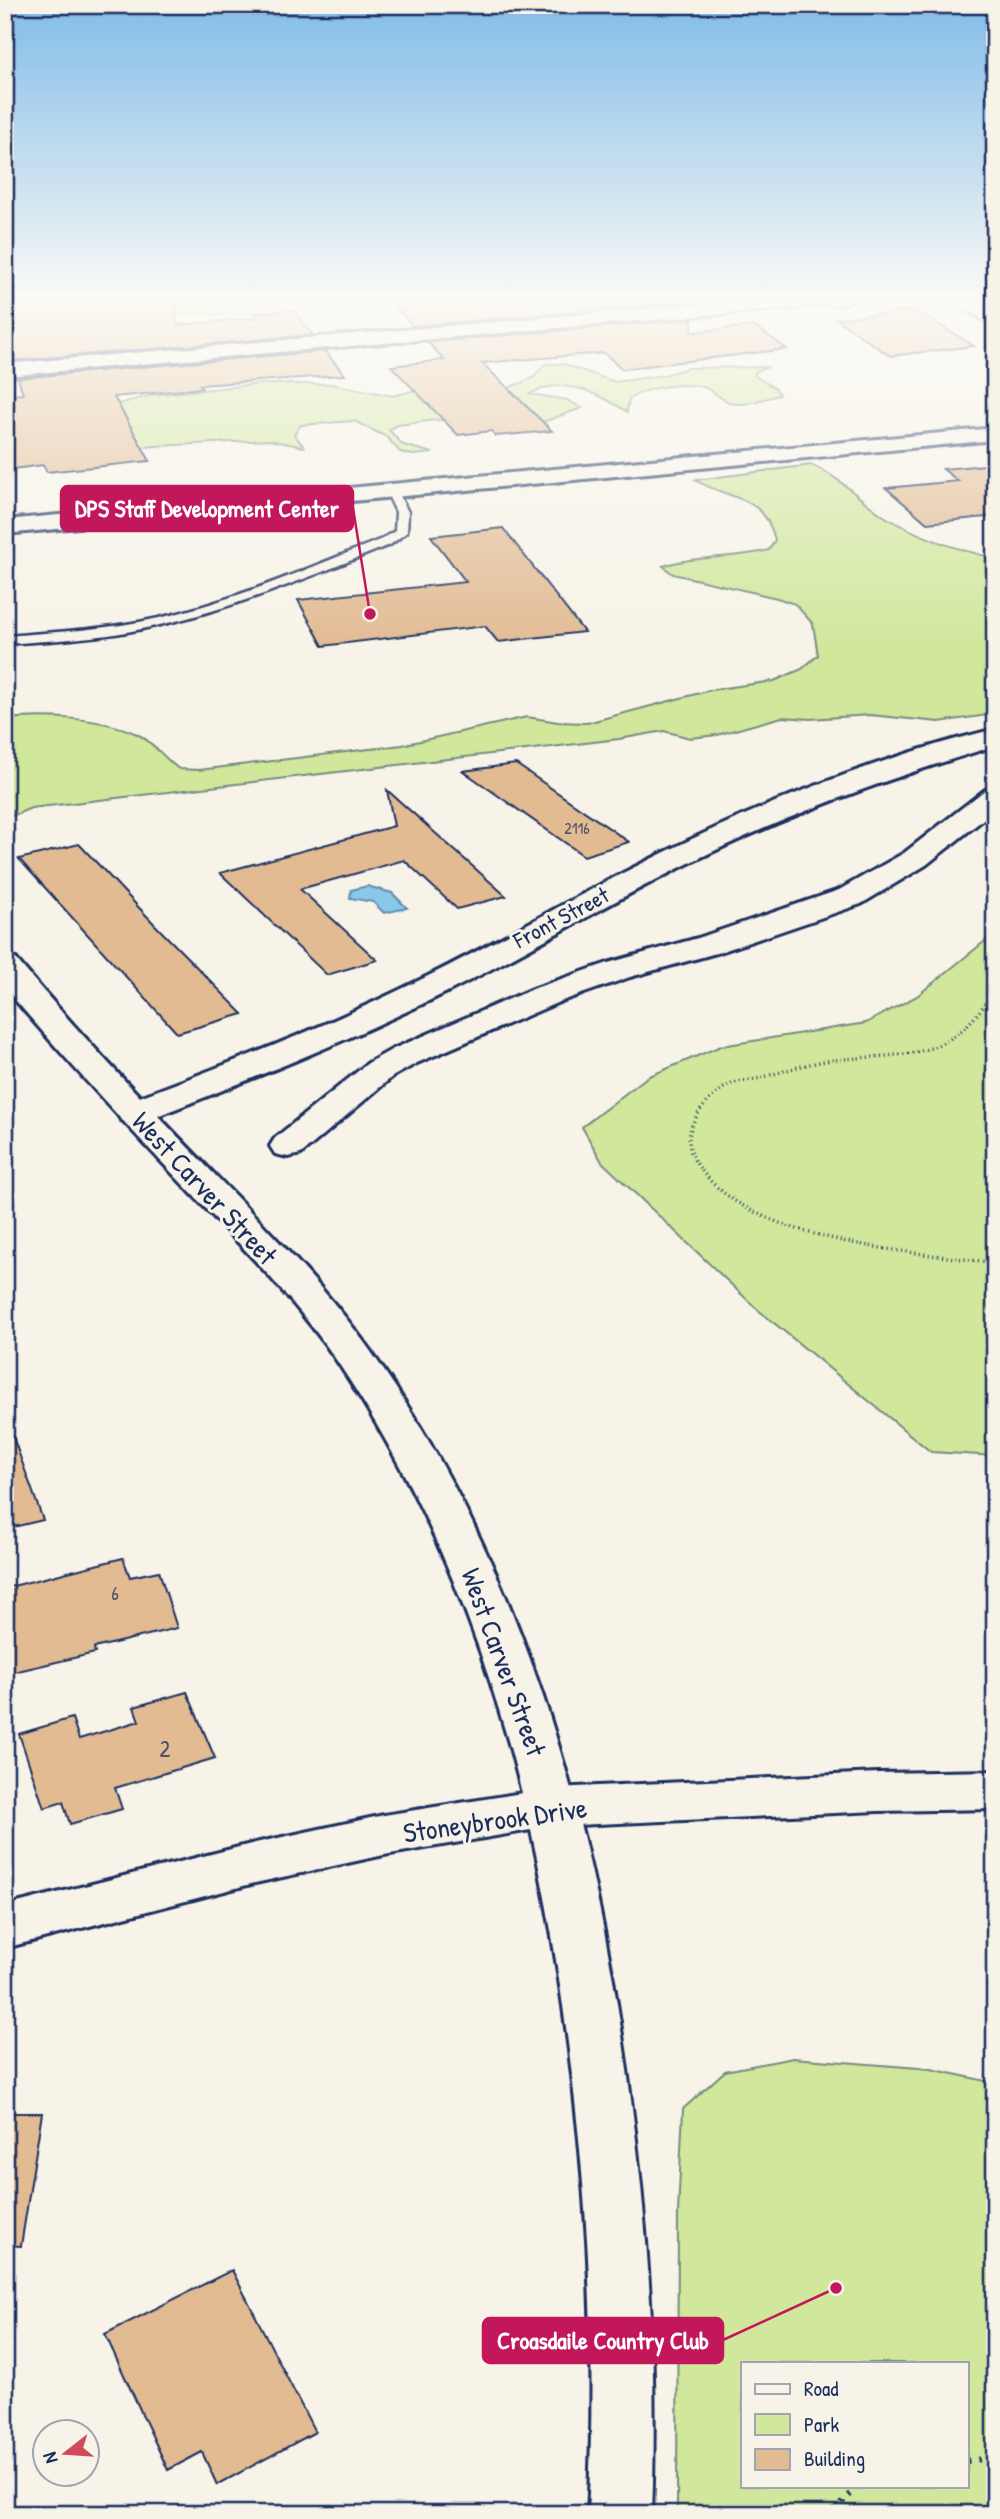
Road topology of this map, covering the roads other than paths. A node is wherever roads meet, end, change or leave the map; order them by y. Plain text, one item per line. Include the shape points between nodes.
1 (995, 420) edge
2 (995, 434) edge
3 (830, 450) junction
4 (392, 491) junction
5 (5, 512) edge
6 (5, 527) edge
7 (5, 640) edge
8 (995, 737) edge
9 (995, 796) edge
10 (492, 954) junction
11 (5, 966) edge
12 (547, 995) junction
13 (134, 1112) junction
14 (288, 1146) dead end
15 (995, 1790) edge
16 (554, 1807) junction
17 (5, 1927) edge
18 (620, 2514) edge

1 - 3 street via 839,442 827,445
1 - 5 street
2 - 3 street
3 - 4 street
4 - 6 street
4 - 7 lane via 402,512 401,532 281,583 224,604 128,628
8 - 10 street, Front Street via 868,776 767,816
9 - 12 street via 915,859 850,897
10 - 12 street
10 - 13 street, Front Street via 320,1040
11 - 13 street, West Carver Street
12 - 14 street via 380,1070
13 - 16 street, West Carver Street via 305,1295 351,1353 393,1418 438,1497 503,1642
15 - 16 street, Stoneybrook Drive
16 - 17 street, Stoneybrook Drive via 319,1849
16 - 18 street, West Carver Street via 594,2017 613,2193 623,2352

